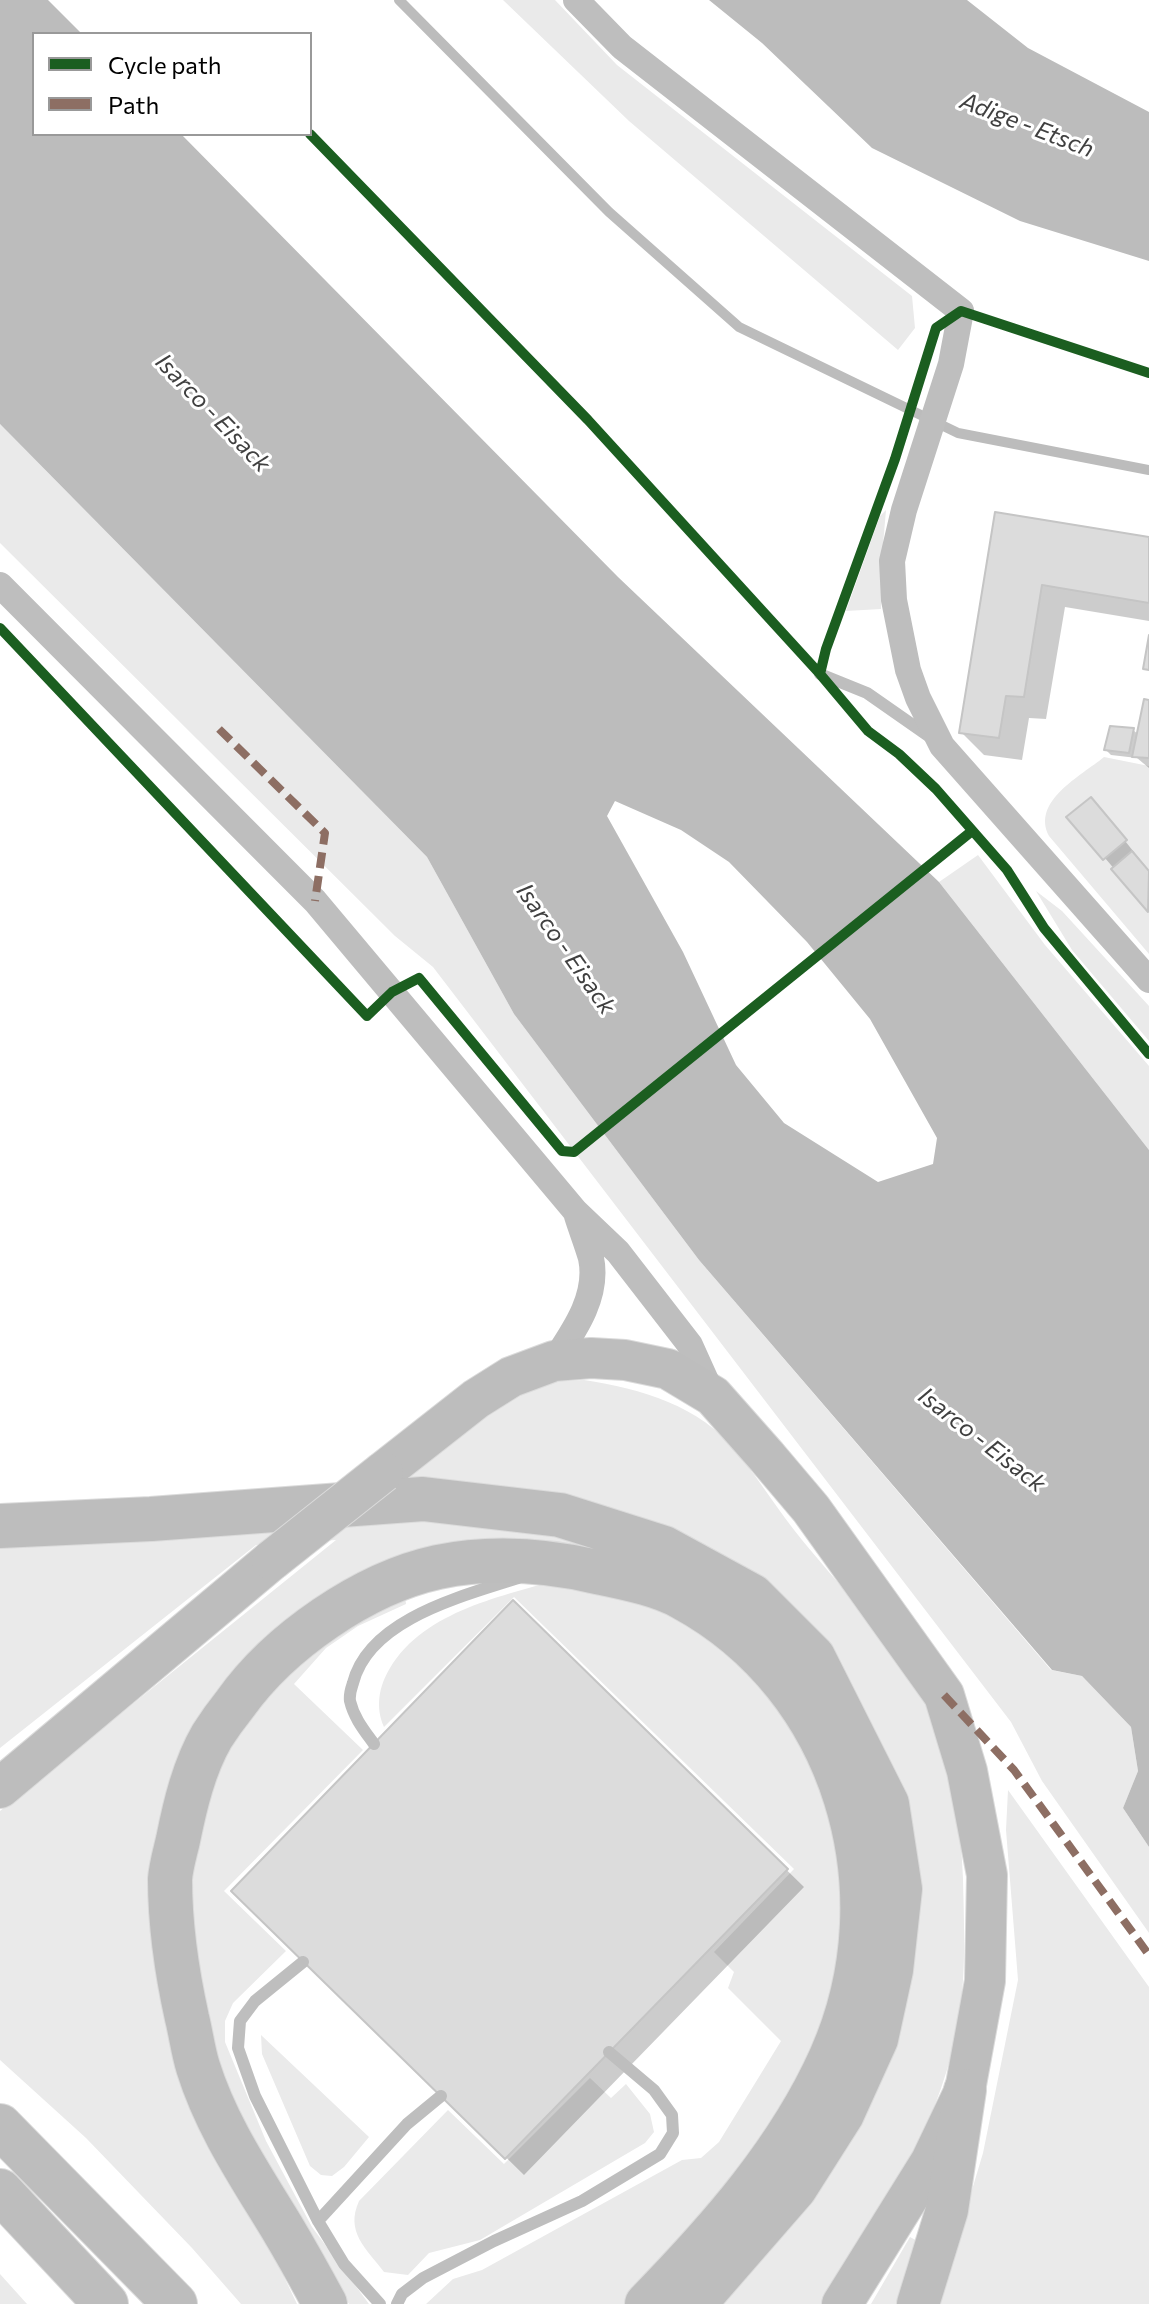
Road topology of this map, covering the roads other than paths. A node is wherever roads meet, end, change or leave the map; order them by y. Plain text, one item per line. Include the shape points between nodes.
1 (576, 0) edge
2 (0, 585) edge
3 (820, 674) dead end
4 (942, 746) junction
5 (1149, 980) edge
6 (576, 1212) junction
7 (554, 1361) junction
8 (713, 1396) junction
9 (0, 1526) edge
10 (561, 1564) junction
11 (374, 1744) dead end
12 (0, 1788) edge
13 (303, 1962) dead end
14 (609, 2052) dead end
15 (965, 2090) junction
16 (441, 2096) dead end
17 (0, 2126) edge
18 (0, 2191) edge
19 (318, 2221) junction
20 (106, 2304) edge
21 (175, 2304) edge
22 (325, 2304) edge
23 (380, 2304) edge
24 (397, 2304) edge
25 (647, 2304) edge
26 (694, 2304) edge
27 (842, 2304) edge
28 (918, 2304) edge

1 - 4 street via 622,47 961,311 951,364 892,561 908,670
2 - 6 street via 315,901
3 - 4 lane via 867,693
4 - 5 street
6 - 7 street via 591,1260 590,1294
6 - 8 street via 618,1252 690,1345
7 - 8 main road via 625,1360 668,1369
7 - 12 main road, bridge via 511,1377 476,1399 272,1560
8 - 15 main road via 811,1509 944,1695 967,1771 987,1875 985,1981
9 - 26 highway via 423,1499 560,1515 664,1548 752,1596 813,1657 887,1804 900,1889 891,1970 876,2039 842,2114 795,2188
10 - 11 lane via 422,1613 385,1634 357,1666 349,1697 356,1720
10 - 22 highway via 507,1560 437,1567 375,1589 326,1617 247,1686 210,1739 187,1798 170,1875 180,1986 198,2067 230,2144
10 - 25 highway via 679,1596 728,1628 765,1661 801,1703 830,1752 860,1856 864,1919 854,1986 833,2054 792,2131 744,2197
13 - 19 lane via 255,2001 240,2021 238,2048 255,2096
14 - 24 lane via 654,2090 672,2115 673,2133 660,2154 582,2201 423,2278
15 - 27 main road via 931,2161
15 - 28 highway via 947,2210
16 - 19 lane via 407,2124
17 - 21 highway
18 - 20 highway
19 - 23 lane via 344,2264

